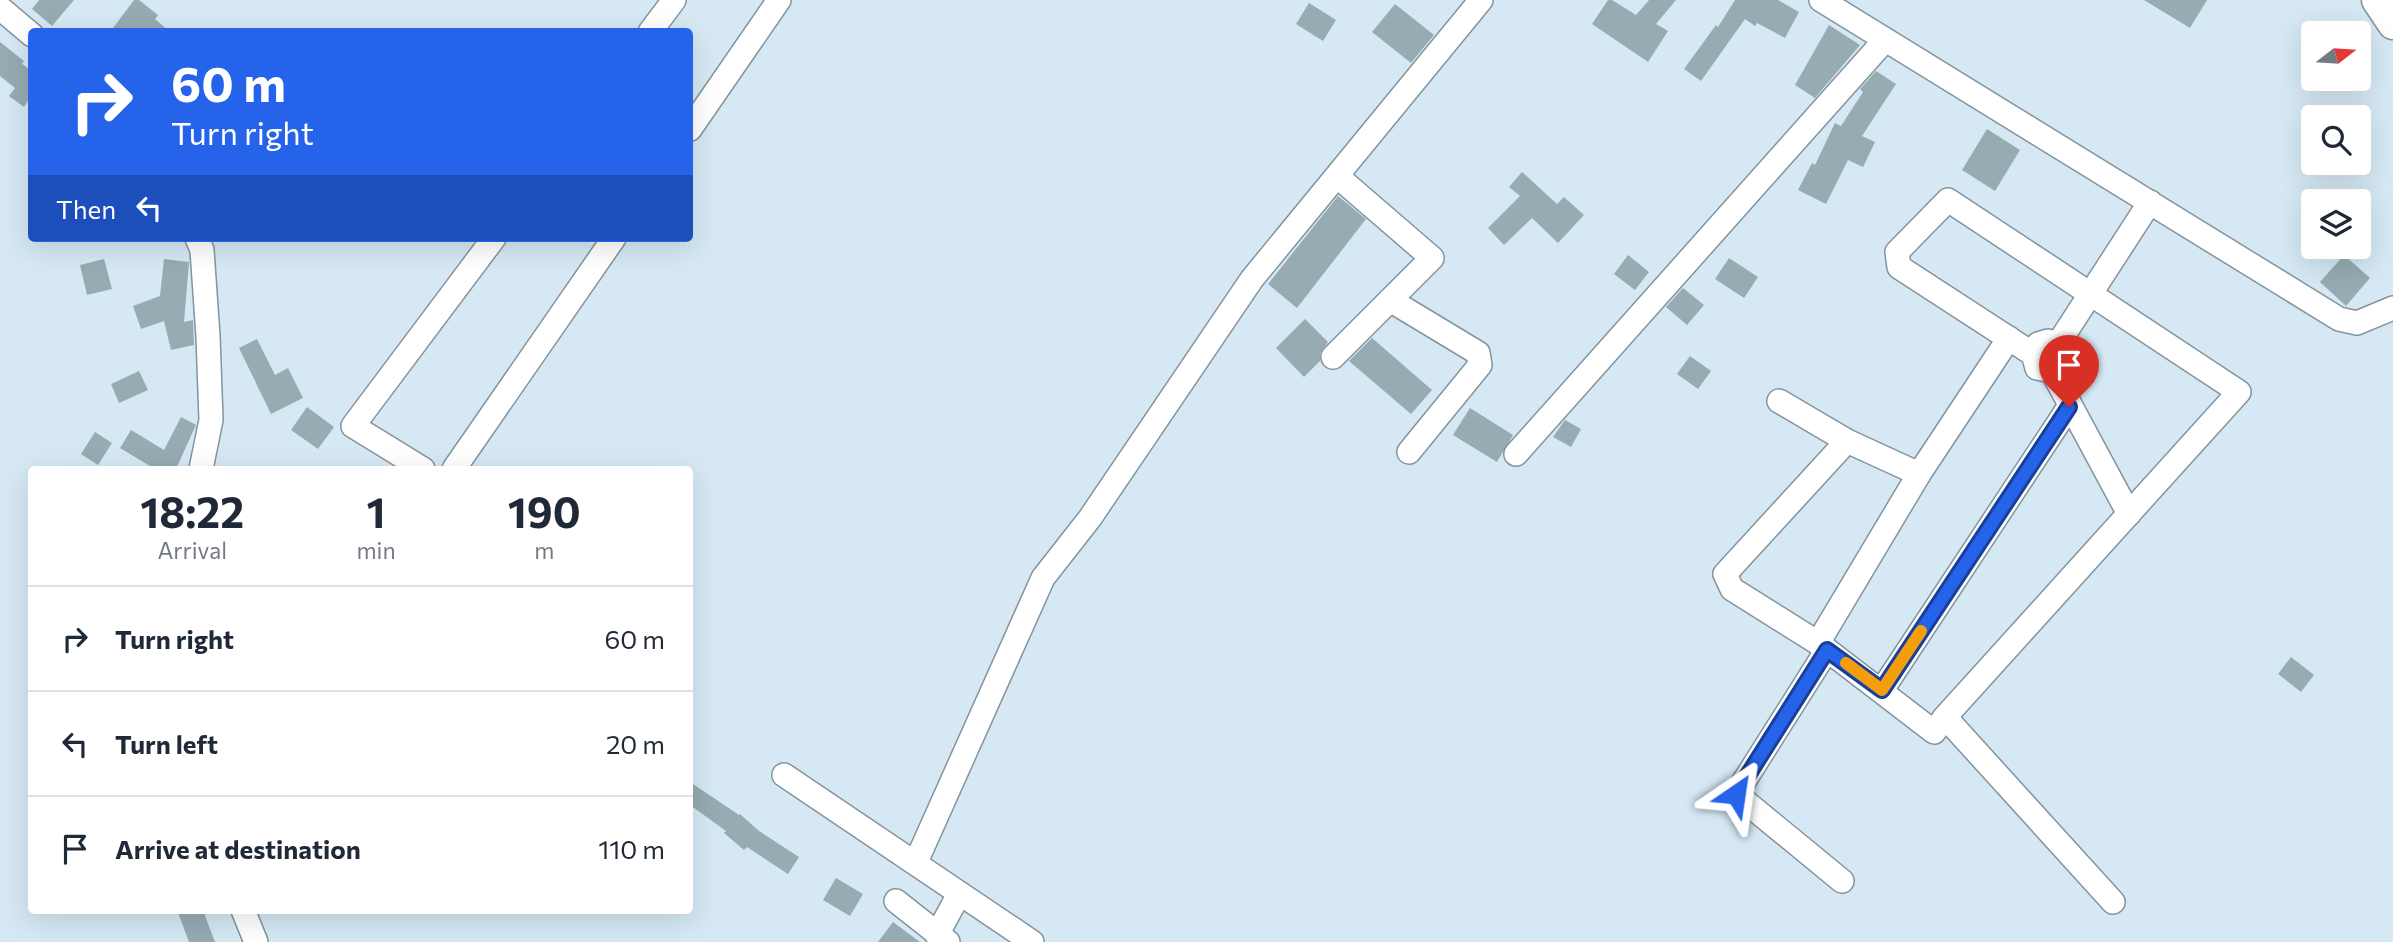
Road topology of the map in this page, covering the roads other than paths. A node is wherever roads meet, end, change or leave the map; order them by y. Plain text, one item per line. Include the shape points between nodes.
1 (674, 0) edge
2 (779, 0) edge
3 (1481, 0) edge
4 (1821, 0) edge
5 (0, 8) edge
6 (653, 28) edge
7 (28, 32) edge
8 (1885, 40) junction
9 (693, 125) edge
10 (1337, 176) junction
11 (2150, 202) junction
12 (199, 242) edge
13 (491, 242) edge
14 (611, 242) edge
15 (2090, 294) junction
16 (1390, 300) junction
17 (2393, 308) edge
18 (2009, 338) junction
19 (2057, 344) junction
20 (2033, 354) junction
21 (1334, 356) dead end
22 (2052, 371) junction
23 (1779, 401) dead end
24 (2069, 407) junction
25 (1847, 441) junction
26 (1409, 452) dead end
27 (1516, 454) dead end
28 (202, 466) edge
29 (418, 466) edge
30 (456, 466) edge
31 (1919, 474) junction
32 (2129, 514) junction
33 (1823, 647) junction
34 (1882, 690) junction
35 (1945, 717) junction
36 (784, 775) dead end
37 (916, 862) junction
38 (1842, 881) dead end
39 (959, 894) junction
40 (896, 901) dead end
41 (2113, 902) dead end
42 (245, 914) edge
43 (942, 938) edge
44 (256, 942) edge
45 (1032, 942) edge

1 - 6 street
2 - 9 street
3 - 10 street
4 - 8 street
5 - 7 street
8 - 11 street
8 - 27 street
10 - 16 street via 1432,258
10 - 37 street via 1252,279 1090,519 1043,578
11 - 15 street
11 - 17 street via 2339,319 2357,323
12 - 28 street via 211,420
13 - 29 street via 353,426
14 - 30 street
15 - 18 street via 1948,200 1897,252 1899,267
15 - 19 street
15 - 32 street via 2239,392
16 - 21 street
16 - 26 street via 1478,353 1480,365
18 - 20 street
18 - 31 street
19 - 20 street via 2038,345
19 - 22 street via 2063,354 2061,365
20 - 22 street via 2037,368
22 - 24 street
23 - 25 street
24 - 32 street
24 - 34 street
25 - 31 street
25 - 33 street via 1726,574 1732,589
31 - 33 street
32 - 35 street
33 - 34 street
33 - 38 street via 1736,794
34 - 35 street via 1934,732
35 - 41 street
36 - 37 street
37 - 39 street
39 - 43 street
39 - 45 street
40 - 43 street
42 - 44 street

